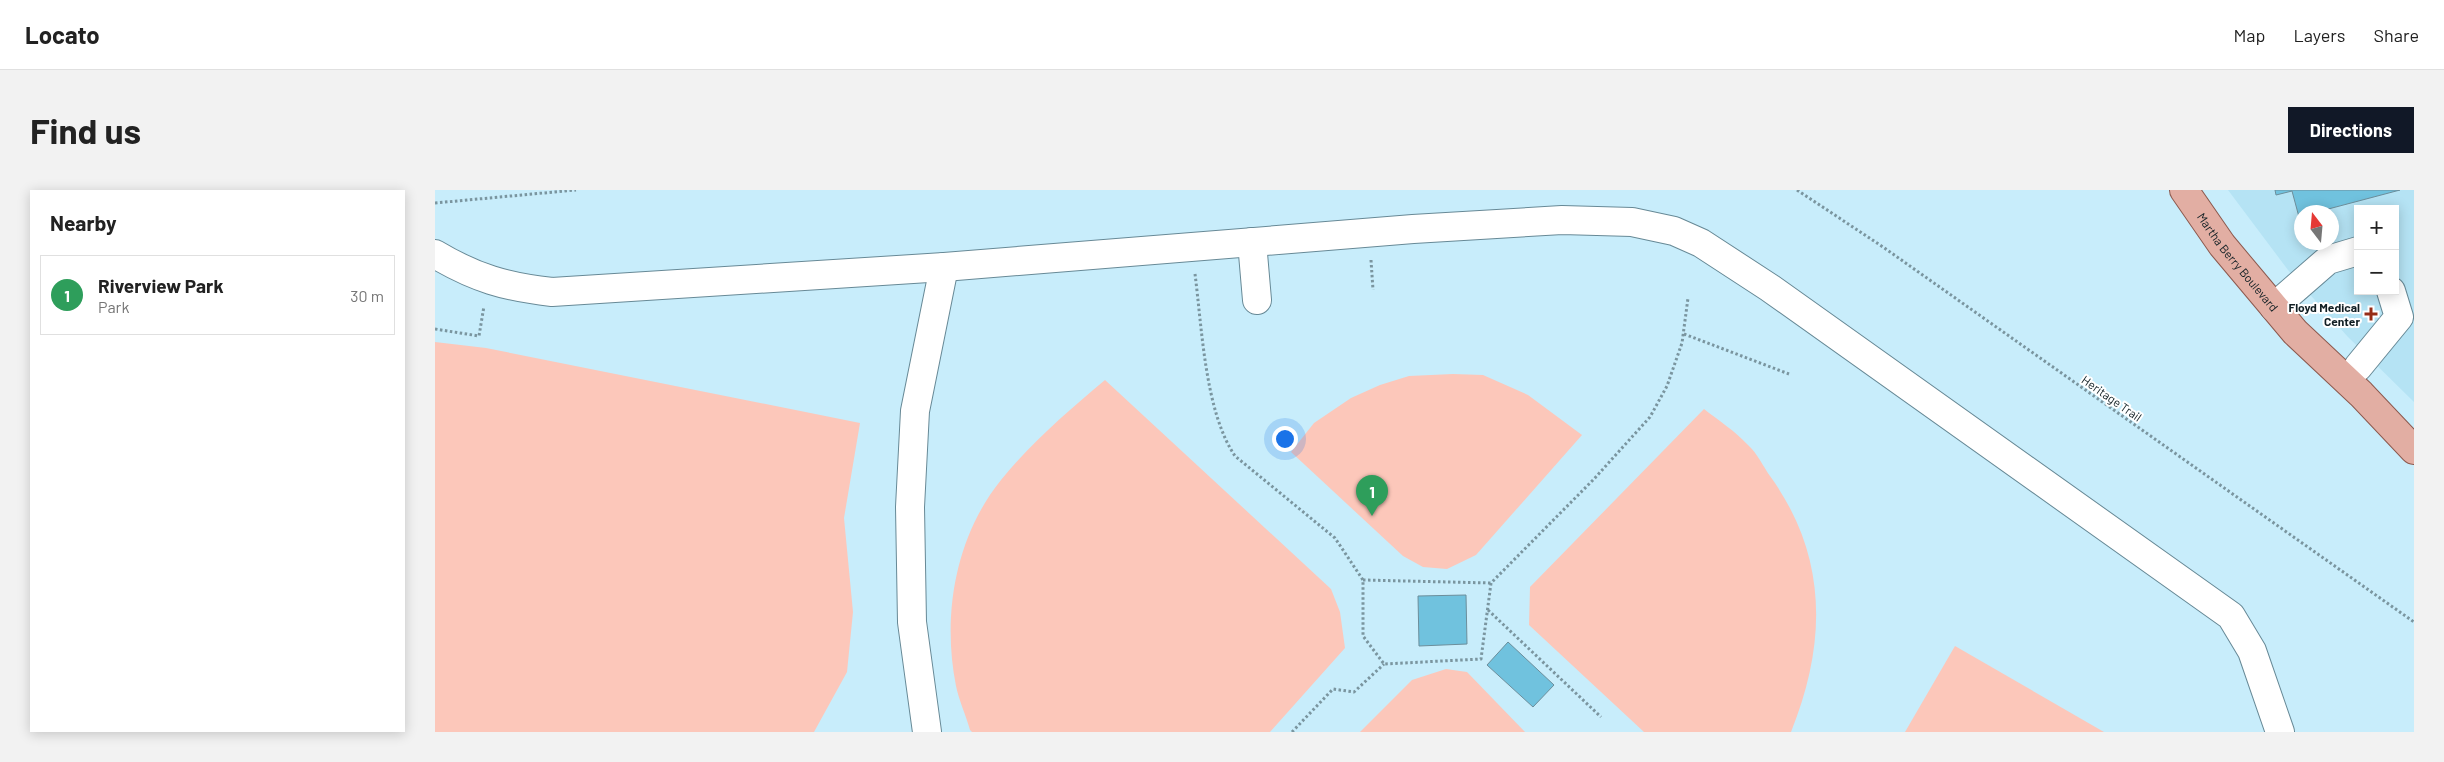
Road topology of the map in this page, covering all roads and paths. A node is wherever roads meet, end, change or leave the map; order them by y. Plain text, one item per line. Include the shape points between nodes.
1 (576, 190) edge
2 (1797, 190) edge
3 (2184, 190) edge
4 (435, 203) edge
5 (1252, 242) junction
6 (1191, 247) junction
7 (2354, 252) edge
8 (435, 254) edge
9 (944, 268) junction
10 (489, 281) junction
11 (2392, 295) edge
12 (1688, 298) dead end
13 (1257, 300) dead end
14 (2274, 308) junction
15 (435, 329) edge
16 (1684, 334) junction
17 (1789, 374) dead end
18 (2360, 380) junction
19 (2414, 450) edge
20 (1363, 580) junction
21 (1491, 583) junction
22 (1487, 609) junction
23 (2414, 622) edge
24 (1384, 664) junction
25 (1601, 716) dead end
26 (927, 732) edge
27 (1292, 732) edge
28 (2280, 732) edge

1 - 4 path
2 - 23 path, Heritage Trail via 1883,247
3 - 14 main road, Martha Berry Boulevard via 2222,245
5 - 6 lane
5 - 13 lane
5 - 28 lane via 1562,220 1632,222 1674,231 1701,243 1777,293 2231,616 2252,651
6 - 9 lane
6 - 20 path via 1214,408 1225,442 1241,462 1335,538
7 - 14 lane via 2328,260
8 - 10 lane
9 - 10 lane via 552,292
9 - 26 lane via 915,411 910,507 913,622
10 - 15 path via 479,336
11 - 18 lane via 2399,317
12 - 16 path
14 - 18 main road, Martha Berry Boulevard via 2295,332
16 - 17 path
16 - 21 path via 1667,386 1650,417
18 - 19 main road, Martha Berry Boulevard
20 - 21 path
20 - 24 path via 1363,636
21 - 22 path
22 - 24 path via 1481,659
22 - 25 path
24 - 27 path via 1355,692 1333,689

